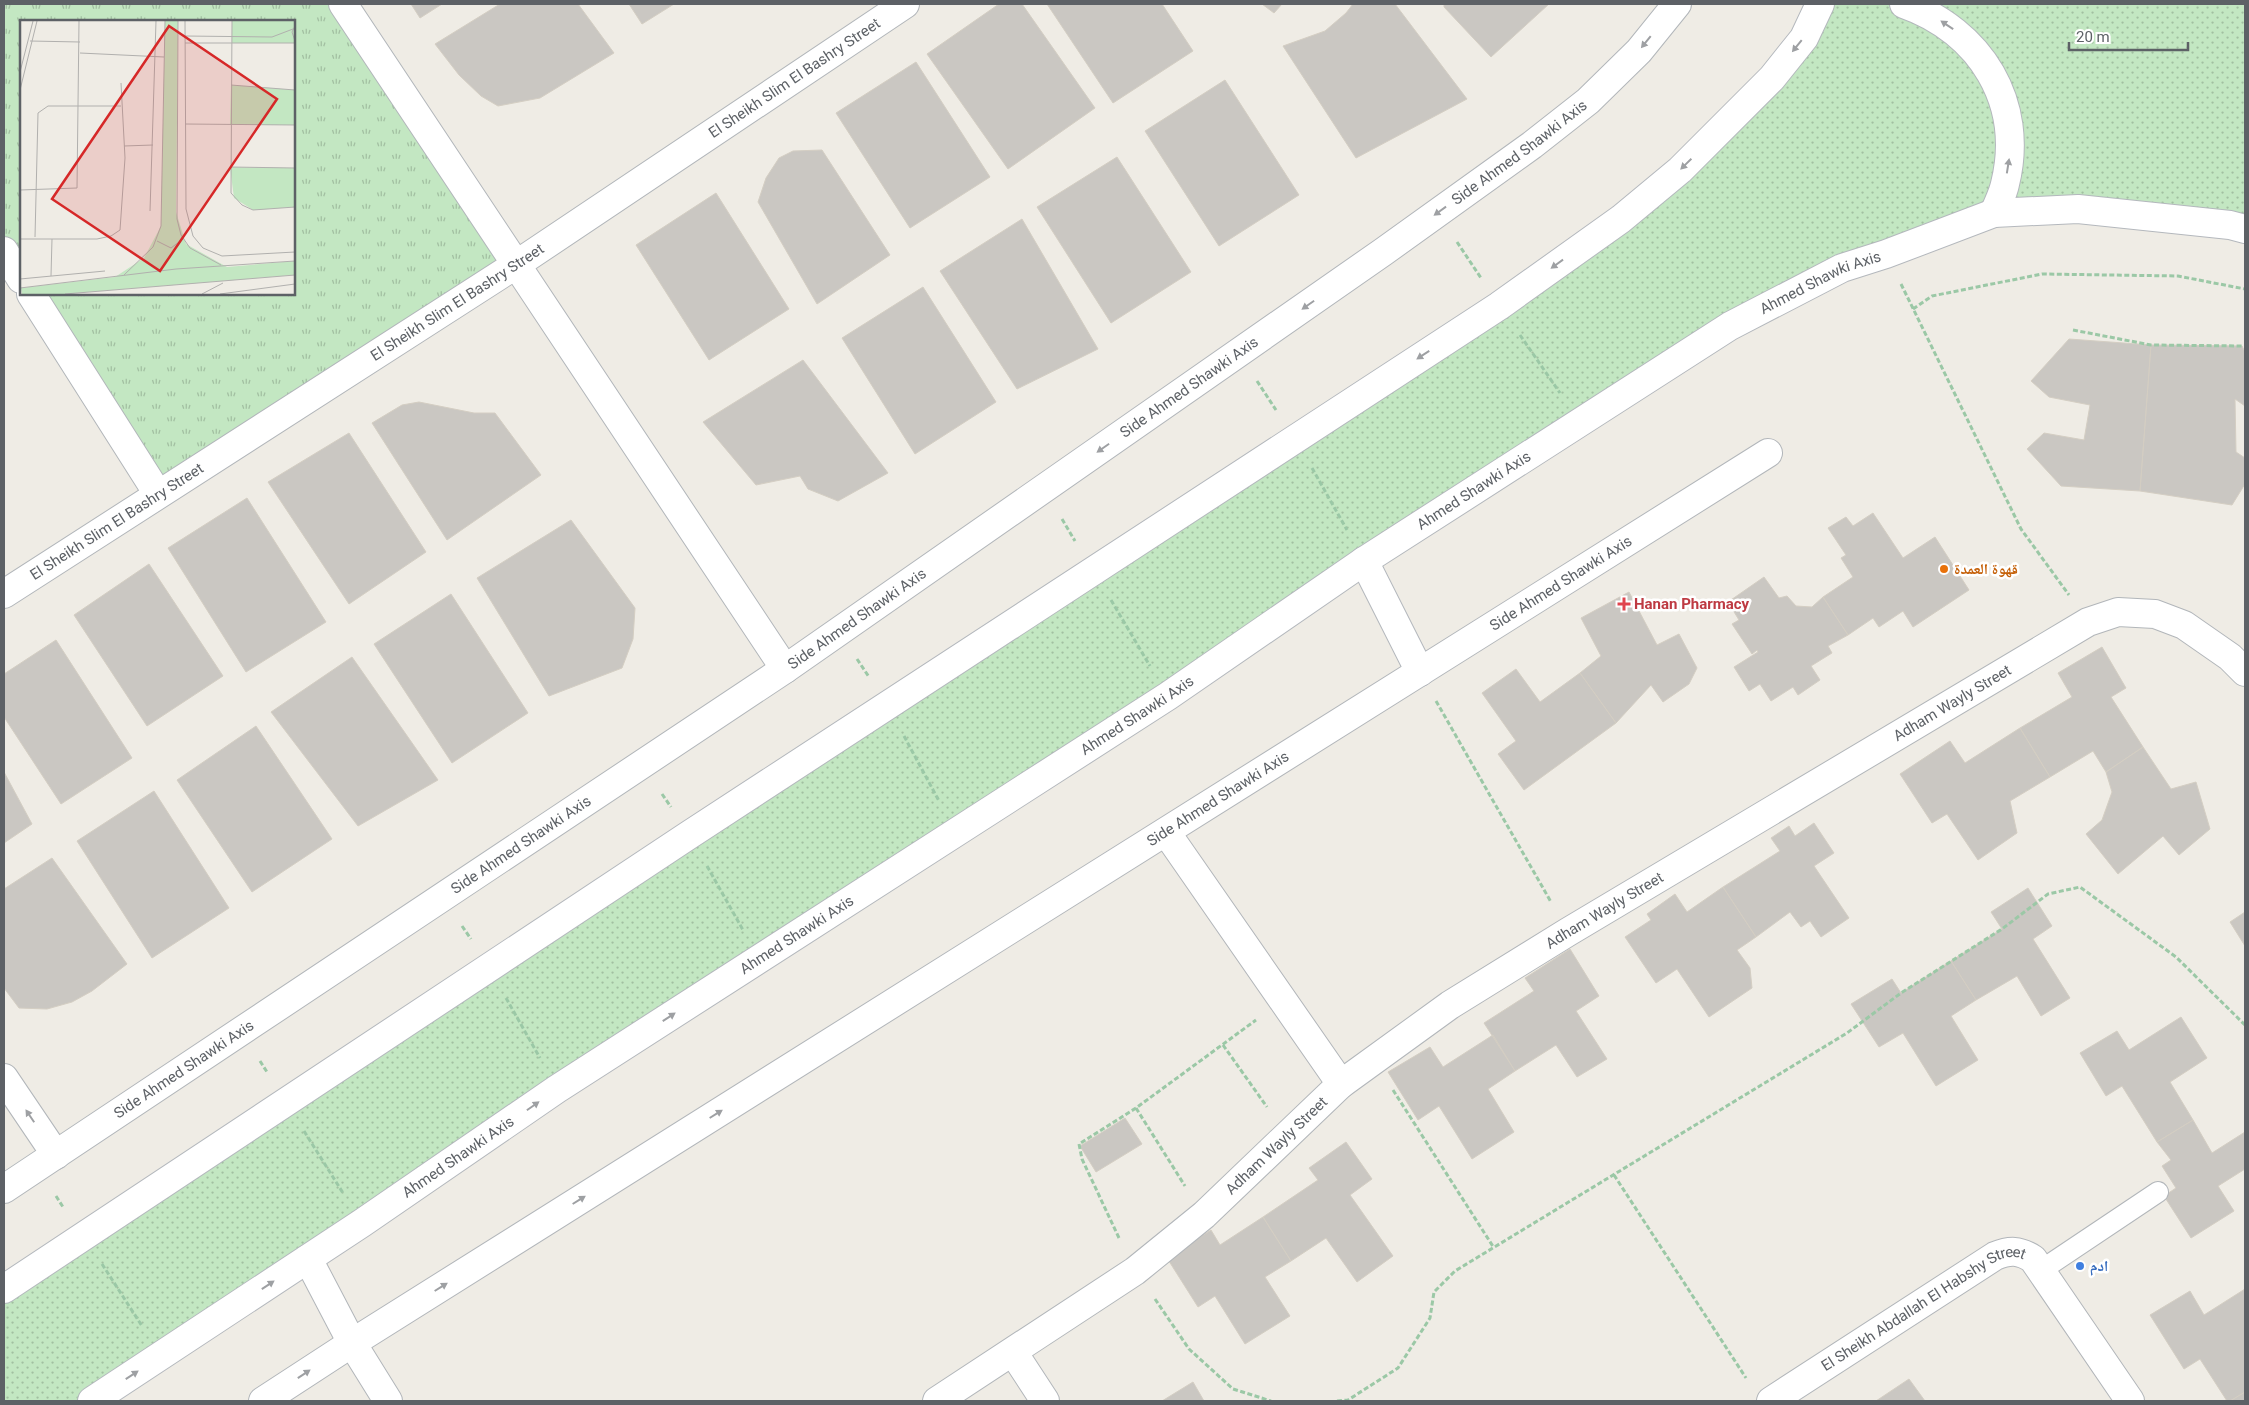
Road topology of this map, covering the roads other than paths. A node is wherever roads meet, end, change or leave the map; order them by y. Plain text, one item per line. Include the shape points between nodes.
1 (343, 4) edge
2 (1677, 4) edge
3 (1820, 4) edge
4 (1904, 4) edge
5 (900, 5) edge
6 (1994, 213) junction
7 (2245, 229) edge
8 (4, 251) edge
9 (517, 264) junction
10 (20, 277) edge
11 (32, 295) edge
12 (1768, 453) dead end
13 (158, 494) junction
14 (1364, 561) junction
15 (4, 594) edge
16 (785, 669) junction
17 (1420, 672) junction
18 (2245, 672) edge
19 (1166, 832) junction
20 (4, 1078) edge
21 (1341, 1084) junction
22 (46, 1161) junction
23 (4, 1190) edge
24 (2158, 1192) dead end
25 (308, 1259) junction
26 (2040, 1270) junction
27 (4, 1290) edge
28 (352, 1343) junction
29 (1013, 1352) junction
30 (1761, 1393) edge
31 (92, 1401) edge
32 (264, 1401) edge
33 (388, 1401) edge
34 (936, 1401) edge
35 (1045, 1401) edge
36 (2130, 1401) edge

1 - 9 street
2 -> 16 street, Side Ahmed Shawki Axis via 1639,52 1588,101 1532,145
3 -> 27 street via 1804,38 1772,78 1680,170 1621,219 1499,306 689,835
6 -> 4 street via 2005,185 2010,156 2008,125 2001,96 1989,69 1971,45 1949,25 1923,10
5 - 9 street, El Sheikh Slim El Bashry Street
6 - 7 street, Ahmed Shawki Axis via 2078,209
6 - 14 street, Ahmed Shawki Axis via 1842,268 1730,326
8 - 10 street
9 - 13 street, El Sheikh Slim El Bashry Street
9 - 16 street
11 - 13 street
12 - 17 street, Side Ahmed Shawki Axis
13 - 15 street, El Sheikh Slim El Bashry Street
14 - 17 street
25 -> 14 street, Ahmed Shawki Axis via 557,1089 1168,696
16 - 22 street, Side Ahmed Shawki Axis
17 - 19 street, Side Ahmed Shawki Axis
18 - 21 street, Adham Wayly Street via 2230,657 2184,625 2155,614 2118,612 2088,622 1568,932 1450,1005
19 - 21 street
28 -> 19 street, Side Ahmed Shawki Axis
22 -> 20 street
21 - 29 street, Adham Wayly Street via 1204,1215 1135,1271
22 - 23 street, Side Ahmed Shawki Axis
24 - 26 lane
25 - 28 street
31 -> 25 street, Ahmed Shawki Axis
26 - 30 street, El Sheikh Abdallah El Habshy Street via 2033,1259 2021,1252 2008,1251 1995,1256
26 - 36 street, El Sheikh Abdallah El Habshy Street
32 -> 28 street, Side Ahmed Shawki Axis
28 - 33 street
29 - 34 street, Adham Wayly Street
29 - 35 street

